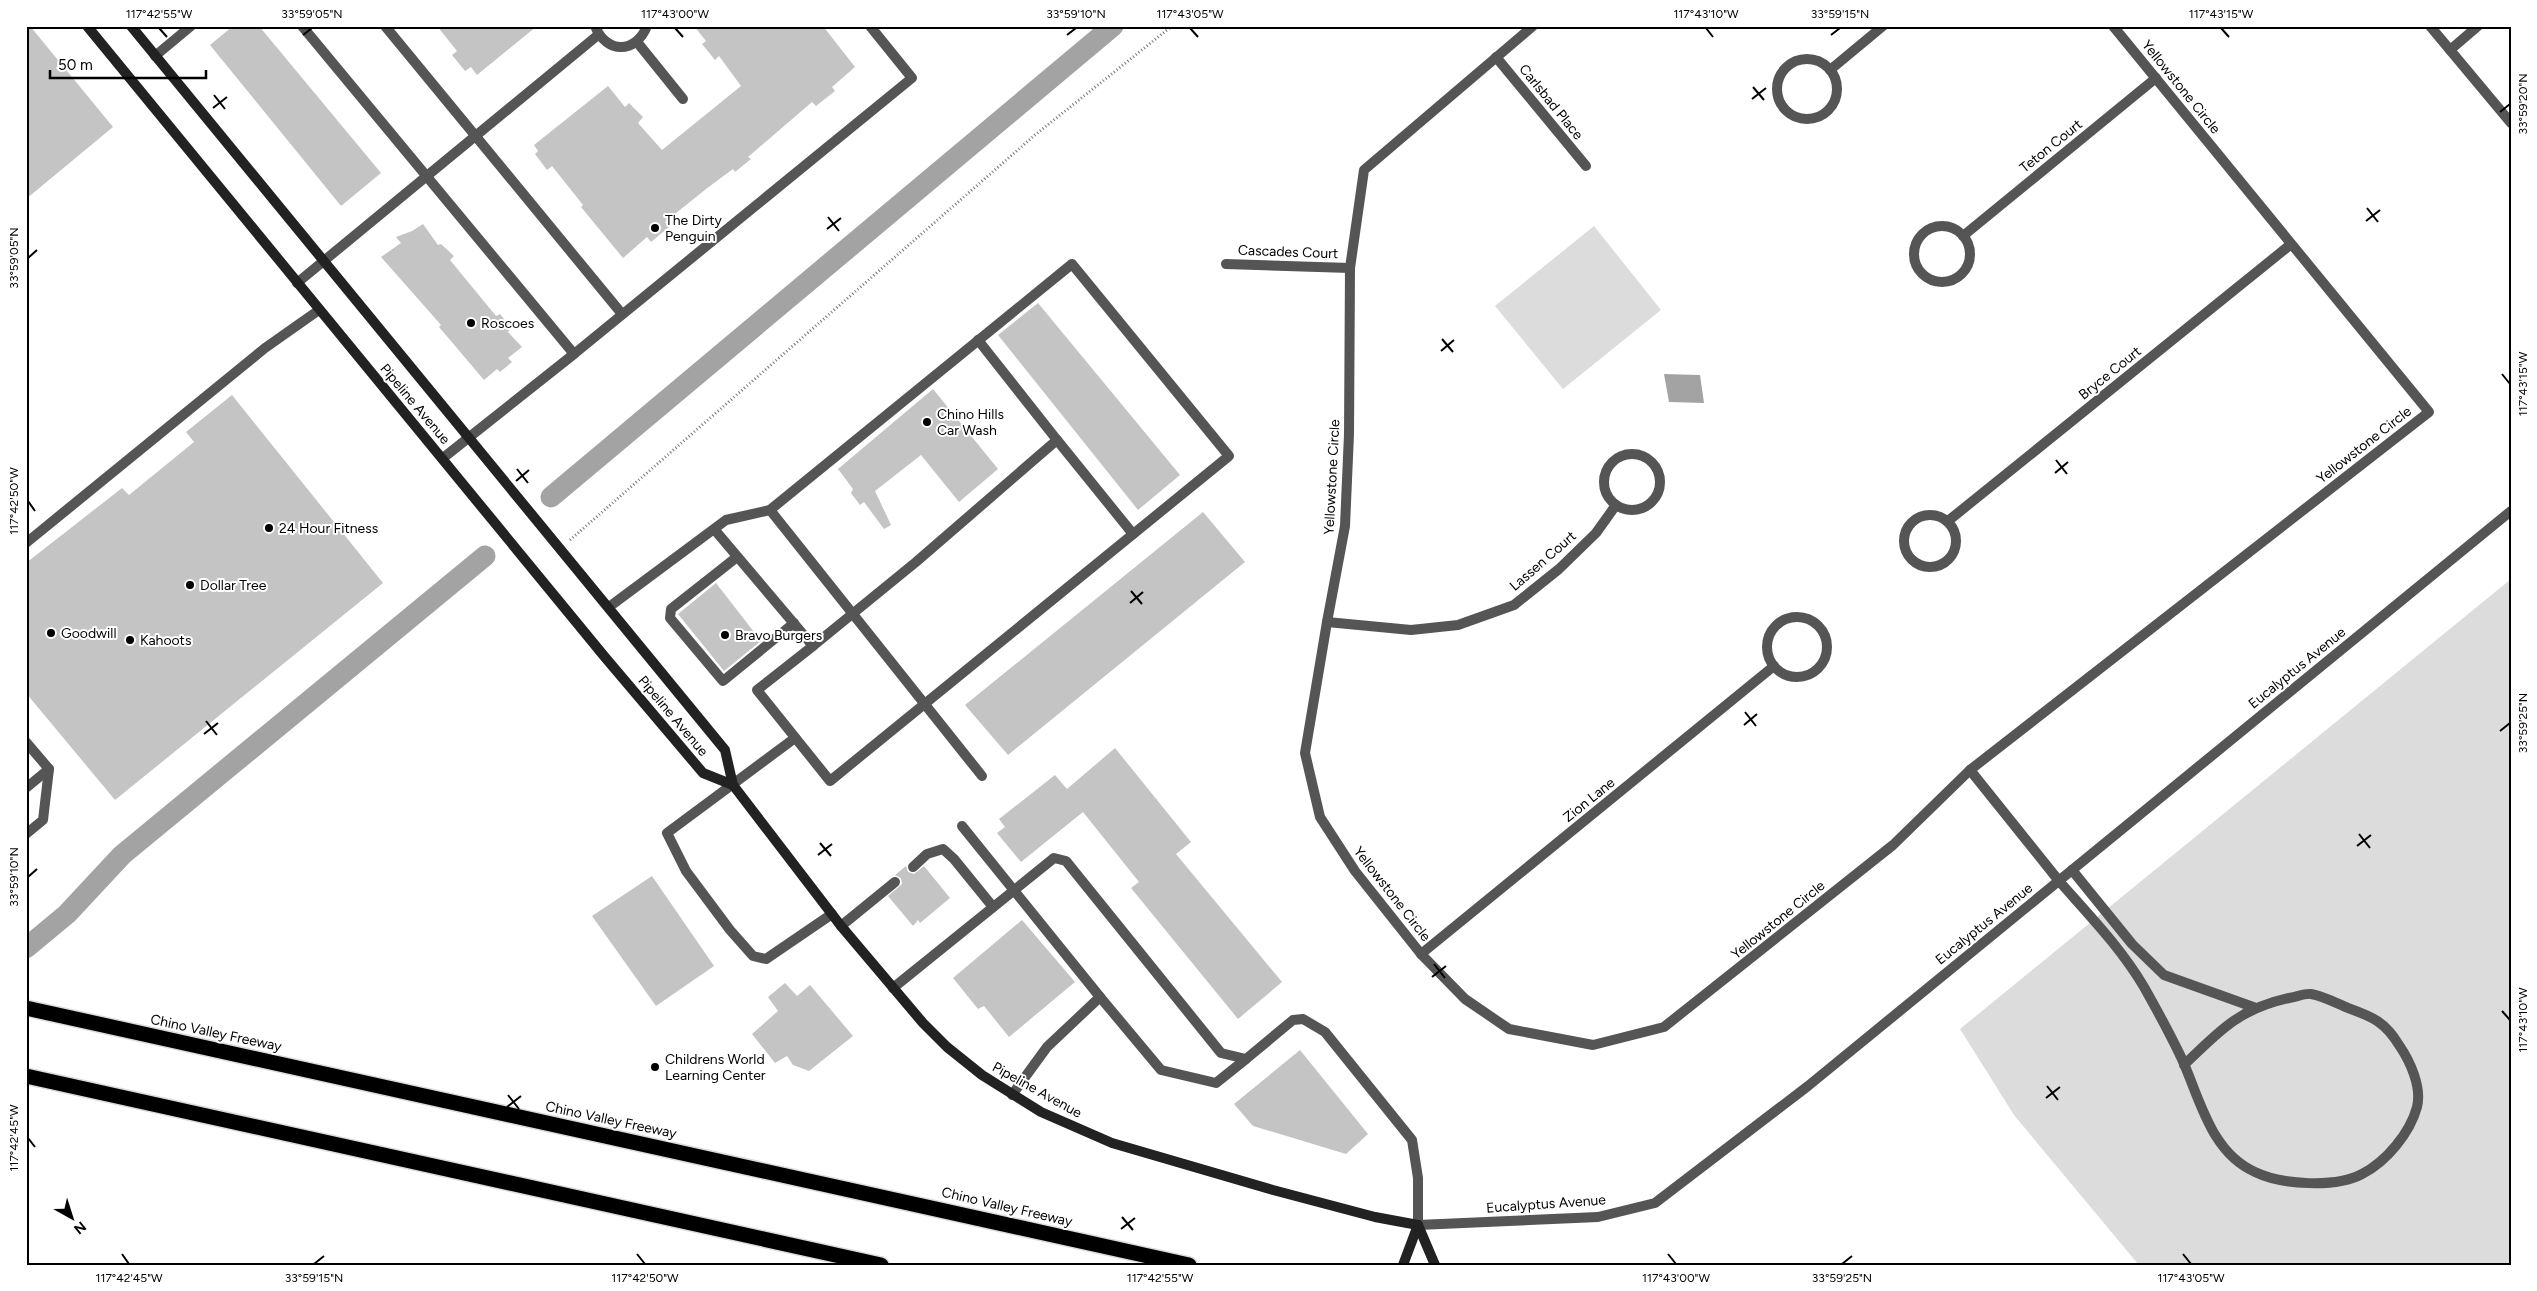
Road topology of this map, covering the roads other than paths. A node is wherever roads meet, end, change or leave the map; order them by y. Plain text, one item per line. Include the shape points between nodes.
1 (87, 26) edge
2 (131, 26) edge
3 (191, 26) edge
4 (302, 26) edge
5 (385, 26) edge
6 (647, 26) edge
7 (870, 26) edge
8 (1533, 26) edge
9 (1883, 26) edge
10 (2113, 26) edge
11 (2430, 26) edge
12 (2478, 26) edge
13 (597, 31) edge
14 (637, 42) junction
15 (2450, 50) junction
16 (155, 56) junction
17 (1496, 56) junction
18 (1830, 70) junction
19 (2156, 78) junction
20 (683, 99) dead end
21 (2511, 123) edge
22 (475, 134) junction
23 (1586, 166) dead end
24 (425, 176) junction
25 (1963, 236) junction
26 (2290, 245) junction
27 (324, 262) junction
28 (1226, 264) dead end
29 (1350, 268) junction
30 (297, 284) junction
31 (319, 310) junction
32 (622, 314) junction
33 (978, 340) junction
34 (574, 354) junction
35 (469, 438) junction
36 (1057, 440) junction
37 (444, 458) junction
38 (1616, 505) junction
39 (770, 510) junction
40 (2511, 511) edge
41 (1948, 521) junction
42 (714, 530) junction
43 (1133, 534) junction
44 (26, 543) edge
45 (738, 557) junction
46 (609, 607) junction
47 (852, 614) junction
48 (1326, 622) junction
49 (794, 623) junction
50 (813, 646) junction
51 (1774, 666) junction
52 (924, 705) junction
53 (795, 738) junction
54 (26, 742) edge
55 (49, 769) junction
56 (1970, 770) junction
57 (982, 776) dead end
58 (733, 785) junction
59 (26, 788) edge
60 (962, 826) dead end
61 (26, 834) edge
62 (913, 867) dead end
63 (2072, 870) junction
64 (2059, 881) junction
65 (895, 882) dead end
66 (1014, 890) junction
67 (994, 907) junction
68 (832, 914) junction
69 (841, 926) junction
70 (1421, 954) junction
71 (893, 988) junction
72 (1100, 997) junction
73 (26, 1008) edge
74 (2256, 1008) junction
75 (1246, 1059) junction
76 (2184, 1065) junction
77 (26, 1076) edge
78 (1012, 1095) junction
79 (1418, 1224) junction
80 (881, 1265) edge
81 (1189, 1265) edge
82 (1403, 1265) edge
83 (1435, 1265) edge

1 - 30 main road, Pipeline Avenue
2 - 16 main road, Pipeline Avenue
3 - 16 street
4 - 24 street
5 - 22 street
6 - 14 street
7 - 32 street via 912,78
8 - 17 street, Yellowstone Circle
9 - 18 street
10 - 19 street, Yellowstone Circle
11 - 15 street
12 - 15 street
13 - 14 street via 606,43 616,47 627,47
13 - 22 street
14 - 20 street
15 - 21 street
16 - 27 main road, Pipeline Avenue
17 - 23 street, Carlsbad Place
17 - 29 street, Yellowstone Circle via 1364,170
18 - 18 street via 1821,62 1810,59 1798,60 1787,66 1777,86 1778,98 1784,108 1792,116 1804,119 1816,118 1826,112 1837,92 1836,80
19 - 25 street, Teton Court
19 - 26 street, Yellowstone Circle
22 - 24 street
22 - 32 street
24 - 27 street
24 - 34 street
25 - 25 street via 1956,230 1937,227 1921,236 1914,254 1920,272 1935,281 1960,276 1969,261 1970,252
26 - 41 street, Bryce Court
26 - 56 street, Yellowstone Circle via 2429,412
27 - 30 street
27 - 35 main road, Pipeline Avenue
28 - 29 street, Cascades Court
29 - 48 street, Yellowstone Circle via 1345,526
30 - 31 main road, Pipeline Avenue
31 - 37 main road, Pipeline Avenue
31 - 44 street via 265,348
32 - 34 street
33 - 36 street
33 - 39 street
33 - 43 street via 1072,264 1229,456
34 - 35 street
35 - 37 street
35 - 46 main road, Pipeline Avenue
36 - 43 street
36 - 47 street
37 - 58 main road, Pipeline Avenue via 703,773
38 - 38 street via 1624,509 1642,508 1656,497 1660,489 1659,472 1654,463 1646,457 1628,454 1619,457 1606,471 1605,490
38 - 48 street, Lassen Court via 1596,533 1559,569 1514,605 1458,625 1411,630
39 - 42 street via 726,520
39 - 47 street
40 - 63 street, Eucalyptus Avenue
41 - 41 street via 1932,514 1915,519 1904,532 1905,550 1909,557 1923,566 1932,567 1947,560 1953,553 1956,536
42 - 45 street
42 - 46 street
43 - 52 street
45 - 49 street
45 - 49 street via 671,609 670,618 717,674 723,681
46 - 58 main road, Pipeline Avenue via 725,750
47 - 50 street
47 - 52 street
48 - 70 street, Yellowstone Circle via 1305,753 1320,817 1354,871
49 - 50 street
50 - 53 street via 757,690
51 - 51 street via 1783,674 1794,677 1806,676 1816,670 1824,661 1827,650 1826,638 1820,628 1811,620 1800,617 1788,618 1778,624 1767,644 1768,656
51 - 70 street, Zion Lane
52 - 53 street via 830,782
52 - 57 street
53 - 58 street
54 - 55 street
55 - 59 street
55 - 61 street via 43,820
56 - 64 street
56 - 70 street, Yellowstone Circle via 1893,845 1664,1027 1593,1045 1509,1029 1465,999
58 - 68 main road, Pipeline Avenue
58 - 68 street via 667,833 686,871 730,930 753,956 766,959
60 - 66 street
62 - 67 street via 928,854 943,849
63 - 64 street, Eucalyptus Avenue
63 - 74 street via 2132,944 2164,975
64 - 76 street via 2131,967
64 - 79 street, Eucalyptus Avenue via 1808,1086 1655,1203 1598,1217
65 - 69 street
66 - 67 street
66 - 72 street
66 - 75 street via 1054,858 1066,861 1221,1053
67 - 71 street
68 - 69 main road, Pipeline Avenue
69 - 71 main road, Pipeline Avenue
71 - 78 main road, Pipeline Avenue via 947,1047
72 - 75 street via 1161,1070 1216,1083
72 - 78 street via 1047,1047
73 - 81 highway, Chino Valley Freeway
74 - 76 street via 2216,1033
74 - 76 street via 2310,994 2372,1017 2389,1028 2407,1057 2416,1083 2417,1106 2403,1136 2384,1158 2362,1175 2328,1184 2284,1180 2255,1172 2230,1155 2216,1138
75 - 79 street via 1293,1020 1303,1018 1325,1032 1412,1140 1418,1178
77 - 80 highway
78 - 79 main road, Pipeline Avenue via 1112,1143 1282,1193 1375,1217
79 - 82 main road
79 - 83 main road

